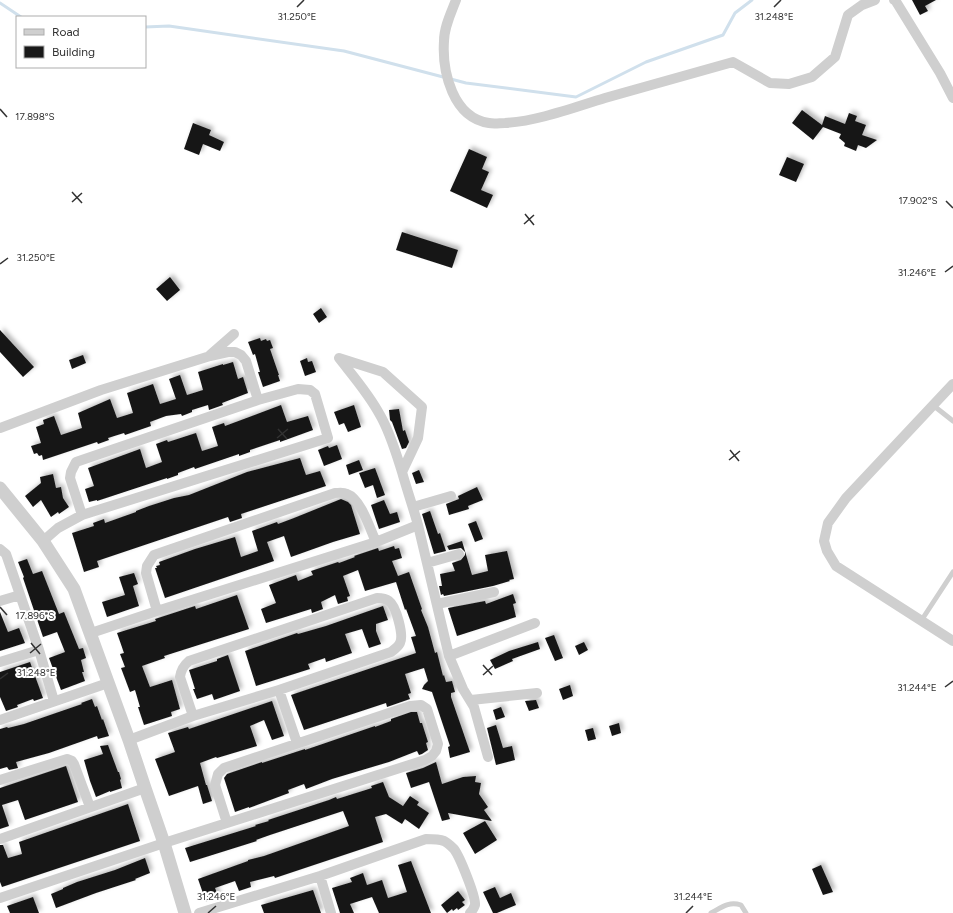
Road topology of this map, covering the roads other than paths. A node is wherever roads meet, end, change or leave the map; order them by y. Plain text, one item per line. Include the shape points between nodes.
1 (456, 0) edge
2 (875, 0) edge
3 (894, 0) edge
4 (953, 98) edge
5 (234, 334) dead end
6 (210, 356) junction
7 (953, 384) edge
8 (258, 400) junction
9 (934, 406) junction
10 (953, 421) edge
11 (0, 428) edge
12 (402, 472) junction
13 (0, 488) edge
14 (451, 496) dead end
15 (413, 507) junction
16 (82, 515) junction
17 (418, 525) junction
18 (43, 541) junction
19 (376, 542) junction
20 (0, 549) edge
21 (459, 554) dead end
22 (427, 563) junction
23 (953, 572) edge
24 (494, 592) dead end
25 (20, 595) junction
26 (0, 601) edge
27 (437, 604) junction
28 (157, 610) junction
29 (922, 621) junction
30 (535, 623) dead end
31 (91, 633) junction
32 (953, 641) edge
33 (38, 650) junction
34 (449, 656) junction
35 (0, 662) edge
36 (108, 683) junction
37 (279, 690) junction
38 (537, 693) dead end
39 (471, 700) junction
40 (54, 701) junction
41 (193, 716) junction
42 (0, 720) edge
43 (129, 740) junction
44 (297, 743) junction
45 (488, 757) dead end
46 (0, 780) edge
47 (145, 788) junction
48 (90, 807) junction
49 (227, 823) junction
50 (0, 839) edge
51 (164, 843) junction
52 (320, 876) junction
53 (0, 898) edge
54 (185, 913) edge
55 (199, 913) edge
56 (331, 913) edge
57 (470, 913) edge
58 (711, 913) edge
59 (746, 913) edge

1 - 2 street via 444,40 444,55 450,83 454,97 467,113 490,124 518,122 734,62 770,83 789,84 812,77 835,57 848,15
3 - 4 street
5 - 6 street
6 - 8 street via 228,352 241,355 246,361
6 - 11 street via 101,390
7 - 9 street
8 - 16 street via 76,462 70,472 70,478
8 - 16 street via 298,389 310,390 315,394 328,438
9 - 10 lane
9 - 29 street via 846,498 828,523 824,540 836,566
12 - 12 street via 381,416 370,397 339,358 383,372 422,407 418,438
12 - 15 street
13 - 18 street
14 - 15 street
15 - 17 street
16 - 18 street via 58,528
17 - 19 street
17 - 22 street
18 - 31 street via 74,589
19 - 28 street
19 - 28 street via 354,498 342,492 335,493 154,555 146,573
20 - 25 street via 6,554
21 - 22 street
22 - 27 street
23 - 29 lane
24 - 27 street
25 - 26 street
25 - 33 street
27 - 34 street
28 - 31 street
29 - 32 street
30 - 34 street
31 - 36 street
33 - 35 street
33 - 40 street
34 - 39 street via 463,689
36 - 40 street
36 - 43 street
37 - 41 street
37 - 41 street via 397,648 402,634 394,607 389,601 377,598 189,661 181,670 180,677
37 - 44 street
38 - 39 street
39 - 45 street
40 - 42 street
41 - 43 street
43 - 47 street
44 - 49 street via 224,768 218,774 214,785
44 - 49 street via 416,705 427,709 438,744 436,752 425,760
46 - 48 street via 67,759 74,764
47 - 48 street
47 - 51 street
48 - 50 street
49 - 51 street
51 - 53 street
51 - 54 street
52 - 55 street
52 - 56 street
52 - 57 street via 426,839 435,839 454,848 459,857 474,897 474,909
58 - 59 lane via 728,903 735,902 741,905

